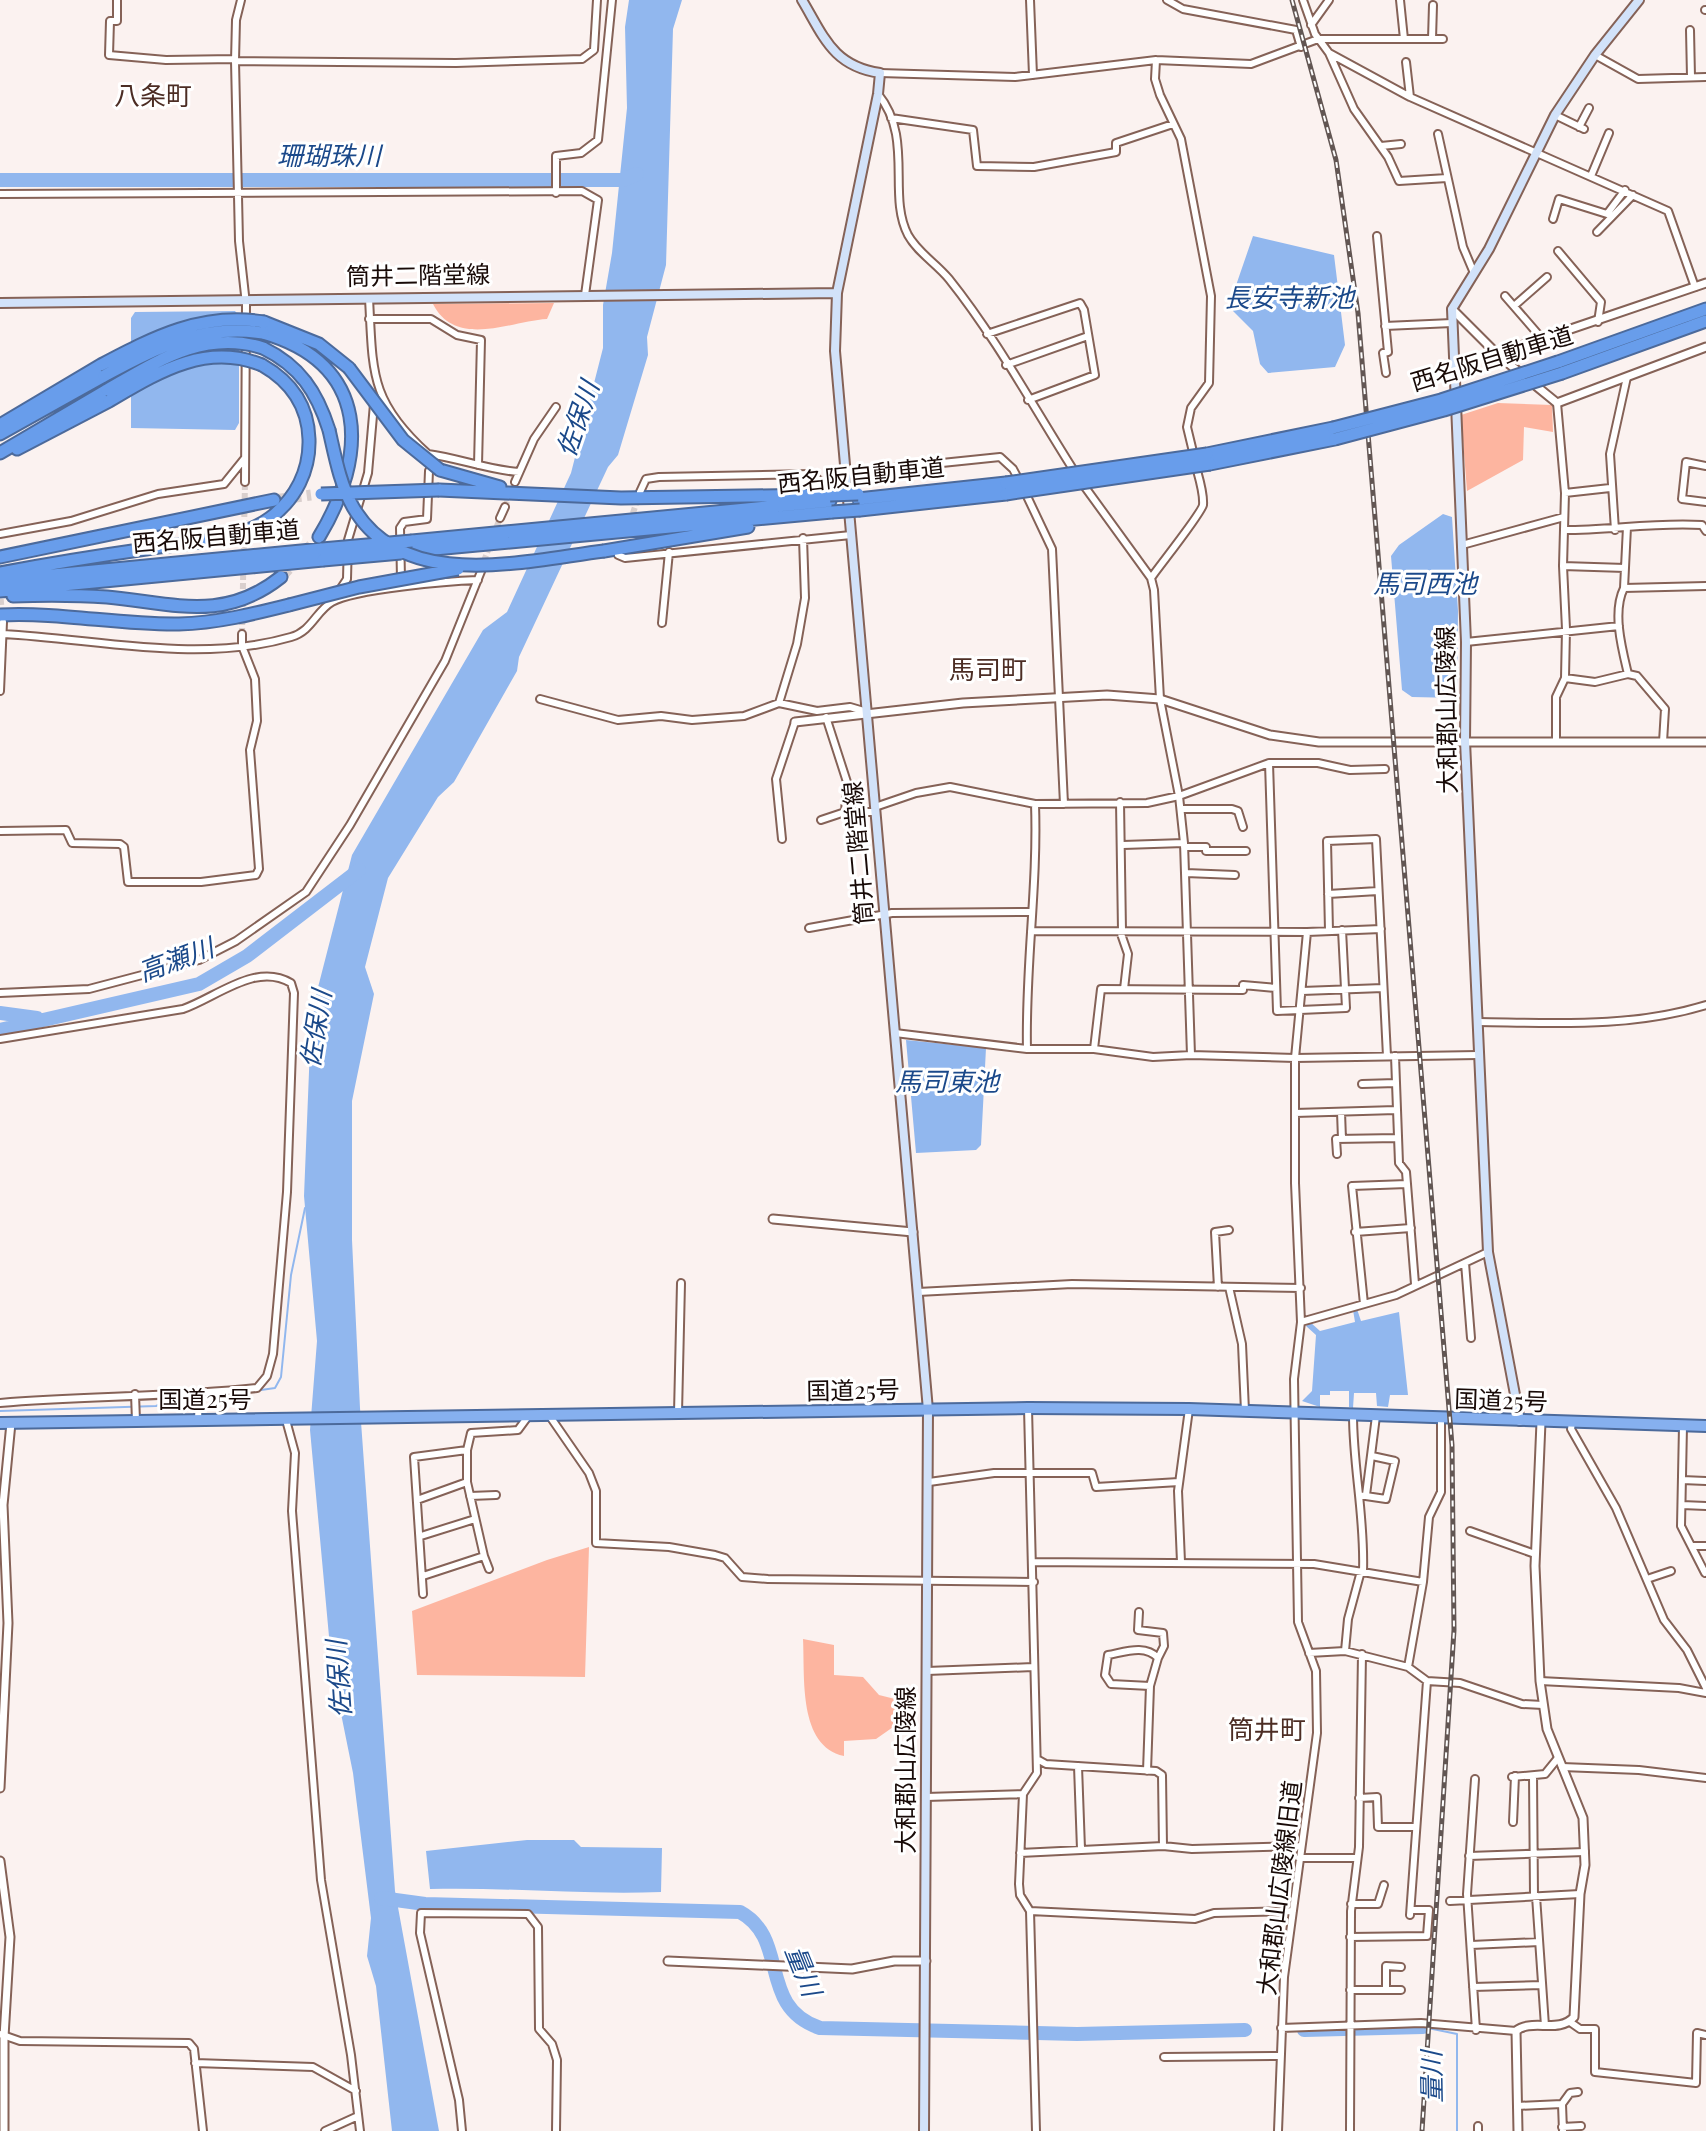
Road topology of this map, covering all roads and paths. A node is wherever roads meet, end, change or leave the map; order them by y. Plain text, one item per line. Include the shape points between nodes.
1 (117, 0) edge
2 (241, 0) edge
3 (597, 0) edge
4 (612, 0) edge
5 (802, 0) edge
6 (1030, 0) edge
7 (1167, 0) edge
8 (1303, 0) edge
9 (1329, 0) edge
10 (1400, 0) edge
11 (1639, 0) edge
12 (1433, 5) dead end
13 (1311, 25) junction
14 (1690, 30) dead end
15 (1318, 39) junction
16 (1404, 39) junction
17 (1432, 39) junction
18 (1443, 39) dead end
19 (1301, 47) junction
20 (1329, 53) junction
21 (1595, 55) junction
22 (235, 60) junction
23 (1156, 60) junction
24 (1406, 62) dead end
25 (880, 73) junction
26 (1033, 75) junction
27 (1691, 77) junction
28 (1706, 77) edge
29 (878, 94) junction
30 (1410, 97) junction
31 (1589, 108) dead end
32 (1555, 115) junction
33 (891, 118) junction
34 (1173, 124) junction
35 (1609, 133) dead end
36 (1438, 134) dead end
37 (1401, 144) dead end
38 (1381, 146) junction
39 (1537, 151) junction
40 (1591, 176) junction
41 (1447, 178) junction
42 (556, 190) junction
43 (1625, 190) junction
44 (237, 192) junction
45 (0, 194) edge
46 (1633, 195) junction
47 (1553, 219) dead end
48 (1597, 232) dead end
49 (1377, 236) dead end
50 (1558, 251) dead end
51 (1475, 274) junction
52 (1547, 277) dead end
53 (1706, 283) edge
54 (1695, 287) junction
55 (837, 293) junction
56 (588, 294) junction
57 (369, 296) junction
58 (1505, 296) dead end
59 (246, 298) junction
60 (0, 303) edge
61 (1514, 306) junction
62 (1452, 309) junction
63 (1706, 309) edge
64 (369, 319) junction
65 (1706, 321) edge
66 (1598, 322) junction
67 (1452, 323) junction
68 (1385, 326) junction
69 (264, 327) junction
70 (987, 334) junction
71 (1088, 336) junction
72 (1544, 341) junction
73 (1706, 347) edge
74 (1497, 354) junction
75 (1006, 365) junction
76 (1560, 368) junction
77 (1386, 373) dead end
78 (1627, 377) junction
79 (376, 388) junction
80 (108, 396) junction
81 (1028, 400) junction
82 (1557, 403) junction
83 (556, 407) dead end
84 (2, 429) edge
85 (2, 453) edge
86 (437, 455) junction
87 (245, 458) junction
88 (478, 465) junction
89 (1706, 466) edge
90 (519, 472) junction
91 (846, 476) junction
92 (245, 482) tunnel mouth
93 (515, 482) tunnel mouth
94 (1610, 488) junction
95 (1006, 489) junction
96 (640, 492) dead end
97 (1565, 493) junction
98 (316, 494) tunnel mouth
99 (532, 494) junction
100 (274, 500) tunnel mouth
101 (859, 501) junction
102 (1706, 502) edge
103 (831, 506) junction
104 (505, 507) tunnel mouth
105 (1564, 517) junction
106 (500, 518) tunnel mouth
107 (1627, 527) junction
108 (1564, 530) junction
109 (1615, 530) junction
110 (1706, 531) edge
111 (0, 534) edge
112 (851, 535) junction
113 (803, 538) junction
114 (1462, 545) junction
115 (321, 549) junction
116 (669, 552) junction
117 (618, 555) dead end
118 (0, 557) edge
119 (484, 561) tunnel mouth
120 (498, 564) junction
121 (1563, 566) junction
122 (1625, 568) junction
123 (0, 573) edge
124 (281, 577) tunnel mouth
125 (1151, 578) junction
126 (0, 580) edge
127 (478, 580) junction
128 (1706, 586) edge
129 (401, 588) junction
130 (1624, 588) junction
131 (0, 594) edge
132 (332, 602) junction
133 (2, 618) edge
134 (662, 623) dead end
135 (1619, 626) junction
136 (1566, 629) junction
137 (4, 634) junction
138 (242, 634) tunnel mouth
139 (1466, 642) junction
140 (242, 646) junction
141 (1628, 674) junction
142 (1565, 678) junction
143 (0, 691) edge
144 (1059, 696) junction
145 (540, 699) dead end
146 (1160, 699) junction
147 (779, 703) junction
148 (867, 712) junction
149 (826, 717) junction
150 (795, 722) joint
151 (1465, 741) junction
152 (1556, 742) junction
153 (1663, 742) junction
154 (1706, 742) edge
155 (1269, 763) junction
156 (1385, 769) dead end
157 (1179, 796) junction
158 (1120, 802) junction
159 (1035, 804) junction
160 (1064, 804) junction
161 (875, 809) junction
162 (1181, 809) junction
163 (845, 812) junction
164 (821, 820) dead end
165 (1243, 827) dead end
166 (0, 831) edge
167 (782, 839) dead end
168 (1123, 845) junction
169 (1184, 845) junction
170 (1246, 851) dead end
171 (1186, 873) junction
172 (1235, 875) dead end
173 (1378, 891) junction
174 (1328, 894) junction
175 (1032, 912) junction
176 (885, 917) junction
177 (809, 928) dead end
178 (1381, 929) junction
179 (1188, 930) junction
180 (1342, 930) junction
181 (1031, 931) junction
182 (1121, 931) junction
183 (1329, 931) junction
184 (1274, 932) junction
185 (1307, 932) junction
186 (1276, 988) junction
187 (1383, 988) junction
188 (1124, 989) junction
189 (1187, 989) junction
190 (1346, 990) junction
191 (1302, 991) junction
192 (0, 993) edge
193 (1706, 1005) edge
194 (1300, 1011) junction
195 (1478, 1022) junction
196 (895, 1033) junction
197 (0, 1039) edge
198 (1027, 1049) junction
199 (1094, 1049) junction
200 (1191, 1055) junction
201 (1478, 1055) junction
202 (1391, 1056) junction
203 (1295, 1058) junction
204 (1396, 1083) junction
205 (1362, 1084) dead end
206 (1396, 1110) junction
207 (1341, 1112) junction
208 (1295, 1113) junction
209 (1398, 1138) junction
210 (1342, 1139) junction
211 (1337, 1154) dead end
212 (1407, 1184) junction
213 (773, 1219) dead end
214 (1411, 1228) junction
215 (1229, 1230) dead end
216 (913, 1232) junction
217 (1355, 1232) junction
218 (1488, 1252) junction
219 (1465, 1263) junction
220 (681, 1283) dead end
221 (1415, 1284) junction
222 (1218, 1287) junction
223 (1229, 1287) junction
224 (1301, 1288) junction
225 (918, 1292) junction
226 (1364, 1304) junction
227 (1301, 1322) junction
228 (1471, 1338) dead end
229 (135, 1394) junction
230 (199, 1394) junction
231 (0, 1403) edge
232 (1028, 1408) junction
233 (1189, 1409) junction
234 (928, 1410) junction
235 (1245, 1411) junction
236 (678, 1413) junction
237 (1294, 1413) junction
238 (529, 1415) junction
239 (549, 1415) junction
240 (1353, 1415) junction
241 (1376, 1416) junction
242 (1441, 1419) junction
243 (198, 1420) junction
244 (286, 1420) junction
245 (136, 1421) junction
246 (1520, 1421) junction
247 (1541, 1422) junction
248 (5, 1423) edge
249 (1572, 1423) junction
250 (1683, 1426) junction
251 (1706, 1426) edge
252 (467, 1450) junction
253 (1372, 1456) junction
254 (1030, 1473) junction
255 (1682, 1480) junction
256 (1706, 1481) edge
257 (467, 1482) junction
258 (929, 1482) junction
259 (1179, 1482) junction
260 (496, 1495) dead end
261 (1363, 1495) junction
262 (470, 1496) junction
263 (417, 1500) junction
264 (1682, 1505) junction
265 (1706, 1506) edge
266 (475, 1519) junction
267 (1470, 1531) dead end
268 (421, 1536) junction
269 (1692, 1546) junction
270 (1706, 1546) edge
271 (2, 1550) edge
272 (1535, 1554) junction
273 (484, 1556) junction
274 (1033, 1562) junction
275 (1181, 1562) junction
276 (1297, 1564) junction
277 (489, 1569) dead end
278 (1362, 1571) junction
279 (1671, 1571) dead end
280 (1705, 1573) edge
281 (423, 1576) junction
282 (1647, 1579) junction
283 (927, 1582) junction
284 (1034, 1582) junction
285 (1423, 1582) junction
286 (423, 1594) dead end
287 (1139, 1612) dead end
288 (1345, 1651) junction
289 (1309, 1653) junction
290 (1362, 1654) junction
291 (1158, 1658) junction
292 (3, 1659) edge
293 (1033, 1667) junction
294 (1408, 1667) junction
295 (927, 1671) junction
296 (1427, 1681) junction
297 (1540, 1681) junction
298 (1150, 1686) junction
299 (1706, 1691) edge
300 (1543, 1705) junction
301 (1558, 1758) junction
302 (1037, 1759) junction
303 (1046, 1764) junction
304 (1078, 1766) junction
305 (1562, 1767) junction
306 (1147, 1771) junction
307 (1037, 1773) junction
308 (1533, 1776) junction
309 (1706, 1778) edge
310 (1475, 1779) dead end
311 (0, 1788) edge
312 (1023, 1794) junction
313 (926, 1797) junction
314 (1359, 1798) junction
315 (1513, 1822) dead end
316 (1416, 1827) junction
317 (1163, 1846) junction
318 (1301, 1846) junction
319 (1081, 1849) junction
320 (1585, 1852) junction
321 (1020, 1853) junction
322 (1533, 1854) junction
323 (1469, 1856) junction
324 (1299, 1858) junction
325 (1356, 1858) junction
326 (0, 1861) edge
327 (1384, 1885) dead end
328 (2, 1888) edge
329 (1580, 1894) junction
330 (1535, 1896) junction
331 (1467, 1900) junction
332 (1450, 1901) dead end
333 (1351, 1904) junction
334 (1030, 1911) junction
335 (1293, 1911) junction
336 (1350, 1937) junction
337 (1539, 1942) junction
338 (1471, 1945) junction
339 (668, 1961) dead end
340 (926, 1961) junction
341 (1401, 1967) dead end
342 (1542, 1985) junction
343 (1473, 1987) junction
344 (1350, 1990) junction
345 (1386, 1990) junction
346 (1401, 1990) dead end
347 (1570, 2022) junction
348 (1545, 2026) junction
349 (1281, 2028) junction
350 (1351, 2029) junction
351 (1476, 2030) junction
352 (1516, 2031) junction
353 (1706, 2035) edge
354 (2, 2036) edge
355 (1279, 2056) junction
356 (1164, 2057) dead end
357 (195, 2063) junction
358 (356, 2091) junction
359 (1578, 2092) dead end
360 (1562, 2104) junction
361 (1517, 2106) junction
362 (358, 2116) junction
363 (1581, 2126) dead end
364 (1562, 2129) edge
365 (4, 2131) edge
366 (203, 2131) edge
367 (325, 2131) edge
368 (360, 2131) edge
369 (462, 2131) edge
370 (556, 2131) edge
371 (924, 2131) edge
372 (1036, 2131) edge
373 (1278, 2131) edge
374 (1350, 2131) edge
375 (1518, 2131) edge

1 - 22 street via 109,55
2 - 22 street
3 - 22 street via 594,50 582,59
4 - 42 street via 598,140 590,150 556,156
5 - 25 main road via 842,60
6 - 26 street
7 - 19 street via 1183,9 1296,30
8 - 13 street
9 - 13 street
10 - 16 street
11 - 21 main road
12 - 17 street
13 - 15 street
14 - 27 street
15 - 16 street
15 - 19 street
15 - 20 street
16 - 17 street
17 - 18 street
19 - 23 street via 1251,64
20 - 30 street
20 - 38 street via 1354,109
21 - 27 street via 1638,79
21 - 32 main road
22 - 44 street
23 - 26 street
23 - 34 street via 1155,79
24 - 30 street
25 - 26 street
25 - 29 main road, 筒井二階堂線
27 - 28 street
29 - 33 street
29 - 55 main road, 筒井二階堂線
30 - 39 street
31 - 32 street via 1581,128
32 - 39 main road
33 - 34 street via 973,130 977,166 1034,167 1116,152 1116,143
33 - 70 street via 902,170 906,232 949,279
34 - 125 street via 1181,139 1211,296 1212,344 1209,383 1196,396 1187,427 1203,506
35 - 40 street
36 - 41 street
37 - 38 street
38 - 41 street via 1399,181
39 - 40 street
39 - 51 main road
40 - 43 street
41 - 51 street
42 - 44 street
42 - 56 street via 582,191 598,200
43 - 46 street
43 - 47 street via 1607,214 1559,199
44 - 45 street
44 - 59 street
46 - 48 street
46 - 54 street via 1671,216
49 - 68 street
50 - 66 street via 1601,302
51 - 62 main road
52 - 61 street
53 - 54 street
54 - 66 street
55 - 56 main road, 筒井二階堂線
55 - 91 main road, 筒井二階堂線 via 835,351
56 - 57 main road, 筒井二階堂線
57 - 59 main road, 筒井二階堂線
57 - 64 street
58 - 61 street
59 - 60 main road, 筒井二階堂線
59 - 87 street
61 - 72 street
62 - 67 main road, 大和郡山広陵線
62 - 74 street
63 - 76 highway, 西名阪自動車道
64 - 79 street
64 - 88 street via 431,319 457,335 481,340
65 - 76 highway, 西名阪自動車道
66 - 72 street
67 - 68 street
67 - 114 main road, 大和郡山広陵線
68 - 77 street
69 - 84 highway, bridge via 201,332 148,352 103,370
69 - 99 highway, bridge via 319,344 349,368 403,440 440,470
69 - 115 highway via 323,366 350,414 349,473
70 - 71 street via 1080,303
70 - 75 street
71 - 75 street
71 - 81 street via 1095,375
72 - 74 street
73 - 78 street
74 - 82 street
75 - 81 street
76 - 95 highway, 西名阪自動車道, bridge via 1334,433 1209,459
78 - 82 street
78 - 94 street via 1610,454
79 - 86 street via 414,442
79 - 132 street via 368,473 348,540 347,579
80 - 85 highway
80 - 120 highway, bridge via 189,347 220,341 263,348 309,383 349,499 380,538 432,562
80 - 123 highway, bridge via 202,358 235,357 262,365 295,393 309,434 301,480 269,519 225,536
81 - 125 street
82 - 97 street
83 - 90 street
86 - 88 street
86 - 129 street via 429,471 427,519 404,522 400,528
87 - 92 street
87 - 111 street via 224,484 158,494 71,521
88 - 90 street
89 - 102 street via 1686,462 1682,499
90 - 93 street
91 - 96 street via 822,483 812,474 659,477 646,479
91 - 112 main road, 筒井二階堂線
91 - 144 street via 1000,457 1007,462 1052,549
94 - 97 street
94 - 109 street
95 - 101 highway, 西名阪自動車道
95 - 101 highway, 西名阪自動車道 via 970,487
97 - 105 street
98 - 99 highway, bridge
99 - 103 highway
100 - 118 highway
101 - 103 highway, 西名阪自動車道, bridge
103 - 115 highway, 西名阪自動車道, bridge via 413,546
103 - 120 highway, bridge via 604,551
104 - 106 street
105 - 108 street
105 - 114 street
107 - 109 street
107 - 110 street via 1663,522 1702,525
107 - 122 street
108 - 109 street
108 - 121 street
112 - 113 street
112 - 148 main road, 筒井二階堂線
113 - 116 street
113 - 147 street via 805,598
114 - 139 main road, 大和郡山広陵線
115 - 126 highway, 西名阪自動車道
115 - 131 highway, 西名阪自動車道
116 - 117 street
116 - 134 street
119 - 127 street
120 - 133 highway, bridge via 384,582 228,619 178,624 73,614
121 - 122 street
121 - 136 street
122 - 130 street
124 - 131 highway via 255,595 213,607
125 - 146 street
127 - 129 street
127 - 192 street via 445,661 306,892 199,960 89,989
128 - 130 street
129 - 132 street
130 - 135 street
132 - 140 street via 305,632
133 - 137 street
135 - 136 street
135 - 141 street
136 - 139 street
136 - 142 street
137 - 140 street via 182,648
137 - 143 street
138 - 140 street
139 - 151 main road, 大和郡山広陵線
140 - 166 street via 255,679 257,721 250,750 256,875 128,882 120,844 72,843 66,830
141 - 142 street via 1595,682
141 - 153 street via 1637,676 1665,709
142 - 152 street via 1556,697
144 - 146 street
144 - 148 street
144 - 160 street
145 - 147 street via 618,720 744,716
146 - 151 street via 1293,739
146 - 157 street
147 - 148 street via 817,711 850,707
148 - 149 street
148 - 161 main road, 筒井二階堂線
149 - 150 street
149 - 163 street via 847,782
150 - 167 street via 776,779
151 - 152 street
151 - 195 main road, 大和郡山広陵線
152 - 153 street
153 - 154 street
155 - 156 street
155 - 157 street
155 - 184 street
157 - 158 street
157 - 162 street
158 - 160 street
158 - 168 street
159 - 160 street
159 - 161 street via 950,787
159 - 175 street
161 - 163 street
161 - 176 main road, 筒井二階堂線
162 - 165 street via 1238,811
162 - 169 street
163 - 164 street
168 - 169 street
168 - 182 street
169 - 170 street
169 - 171 street
171 - 172 street
171 - 179 street
173 - 174 street
173 - 174 street via 1376,839 1327,841
173 - 178 street
174 - 183 street
175 - 176 street
175 - 181 street
176 - 177 street
176 - 196 main road, 筒井二階堂線
178 - 180 street
178 - 187 street
179 - 182 street
179 - 184 street
179 - 189 street
180 - 183 street
180 - 190 street
181 - 182 street
181 - 198 street
182 - 188 street via 1128,954
183 - 185 street
184 - 185 street
184 - 186 street
185 - 191 street, 大和郡山広陵線旧道
186 - 189 street
186 - 194 street via 1277,1011
187 - 190 street
187 - 202 street
188 - 189 street
188 - 199 street via 1101,989
189 - 200 street
190 - 191 street
190 - 194 street via 1346,1008
191 - 194 street, 大和郡山広陵線旧道
193 - 195 street via 1622,1023
194 - 203 street, 大和郡山広陵線旧道
195 - 201 main road, 大和郡山広陵線
196 - 198 street
196 - 216 main road, 筒井二階堂線
197 - 230 street via 183,1009 254,976 291,983 287,1192 273,1354 257,1388
198 - 199 street
199 - 200 street via 1153,1057
200 - 203 street
201 - 202 street
201 - 218 main road, 大和郡山広陵線
202 - 203 street
202 - 204 street
203 - 208 street, 大和郡山広陵線旧道
204 - 205 street
204 - 206 street
206 - 207 street
206 - 209 street
207 - 208 street
207 - 210 street
208 - 224 street, 大和郡山広陵線旧道
209 - 210 street
209 - 212 street
210 - 211 street via 1336,1139
212 - 214 street
212 - 217 street via 1352,1186
213 - 216 street
214 - 217 street
214 - 221 street
215 - 222 street via 1215,1232
216 - 225 main road, 筒井二階堂線
217 - 226 street
218 - 219 street
218 - 246 main road, 大和郡山広陵線
219 - 221 street
219 - 228 street
220 - 236 street
221 - 226 street
222 - 223 street
222 - 225 street via 1072,1284
223 - 224 street
223 - 235 street via 1242,1344
224 - 227 street, 大和郡山広陵線旧道
225 - 234 main road, 筒井二階堂線
226 - 227 street
227 - 237 street, 大和郡山広陵線旧道
229 - 230 street
229 - 231 street
229 - 245 street
230 - 243 street
232 - 233 highway, 国道25号
232 - 234 highway, 国道25号
232 - 254 street
233 - 235 highway, 国道25号
233 - 259 street
234 - 236 highway, 国道25号
234 - 258 main road, 大和郡山広陵線
235 - 237 highway, 国道25号
236 - 239 highway, 国道25号
237 - 240 highway, 国道25号
237 - 276 street, 大和郡山広陵線旧道
238 - 239 highway, 国道25号
238 - 244 highway, 国道25号
238 - 252 street via 518,1430 471,1433
239 - 283 street via 596,1491 596,1543 715,1555 742,1577
240 - 241 highway, 国道25号
240 - 261 street
241 - 242 highway, 国道25号
241 - 253 street
242 - 246 highway, 国道25号
242 - 285 street via 1441,1492 1429,1517
243 - 244 highway, 国道25号
243 - 245 highway, 国道25号
244 - 358 street via 295,1453 292,1511 321,1880
245 - 248 highway, 国道25号
246 - 247 highway, 国道25号
247 - 249 highway, 国道25号
247 - 272 street
248 - 271 street
249 - 250 highway, 国道25号
249 - 282 street
250 - 251 highway, 国道25号
250 - 255 street
252 - 257 street
252 - 263 street via 414,1457
253 - 261 street
253 - 261 street via 1395,1461 1386,1499
254 - 258 street
254 - 259 street via 1092,1473 1096,1487
254 - 274 street
255 - 256 street
255 - 264 street
257 - 262 street
257 - 263 street
258 - 283 main road, 大和郡山広陵線
259 - 275 street
260 - 262 street
261 - 278 street
262 - 266 street
263 - 268 street
264 - 265 street
264 - 269 street via 1681,1526
266 - 268 street
266 - 273 street
267 - 272 street
268 - 281 street
269 - 270 street
269 - 280 street
271 - 292 street
272 - 297 street
273 - 277 street
273 - 281 street
274 - 275 street
274 - 284 street
275 - 276 street
276 - 278 street
276 - 289 street, 大和郡山広陵線旧道 via 1298,1622
278 - 285 street
278 - 288 street
279 - 282 street
281 - 286 street
282 - 299 street via 1664,1620 1687,1650
283 - 284 street
283 - 295 main road, 大和郡山広陵線
284 - 293 street
285 - 294 street
287 - 291 street via 1138,1630 1163,1633
288 - 289 street
288 - 290 street
289 - 318 street, 大和郡山広陵線旧道 via 1316,1671 1317,1733
290 - 294 street
290 - 314 street
291 - 298 street
291 - 298 street via 1139,1650 1108,1655 1105,1675 1111,1684
292 - 311 street
293 - 295 street
293 - 302 street
294 - 296 street
295 - 313 main road, 大和郡山広陵線
296 - 300 street via 1460,1683 1522,1704
296 - 316 street
297 - 299 street
297 - 300 street
298 - 306 street
300 - 301 street
301 - 305 street
301 - 308 street via 1545,1774
302 - 303 street
302 - 307 street
303 - 304 street
303 - 307 street
304 - 306 street
304 - 319 street
305 - 309 street
305 - 320 street via 1582,1812
306 - 317 street via 1162,1775
307 - 312 street
308 - 315 street via 1513,1776
308 - 322 street
310 - 323 street
312 - 313 street
312 - 321 street
313 - 340 main road, 大和郡山広陵線
314 - 316 street via 1377,1797 1378,1827
314 - 325 street
316 - 336 street via 1410,1912 1429,1910 1427,1936
317 - 318 street
317 - 319 street
318 - 324 street, 大和郡山広陵線旧道
319 - 321 street
320 - 322 street
320 - 329 street
321 - 334 street via 1020,1895
322 - 323 street
322 - 330 street
323 - 331 street
324 - 325 street
324 - 335 street, 大和郡山広陵線旧道
325 - 333 street
326 - 328 street
327 - 333 street via 1378,1904
328 - 354 street via 10,1937
329 - 330 street
329 - 347 street via 1575,2011
330 - 331 street
330 - 337 street
331 - 332 street
331 - 338 street
333 - 336 street
334 - 335 street via 1195,1919 1214,1913
334 - 372 street
335 - 349 street, 大和郡山広陵線旧道
336 - 344 street
337 - 338 street
337 - 342 street
338 - 343 street
339 - 340 street via 852,1969
340 - 371 main road, 大和郡山広陵線
341 - 345 street via 1386,1966
342 - 343 street
342 - 348 street
343 - 351 street
344 - 345 street
344 - 350 street
345 - 346 street
347 - 348 street
347 - 353 street via 1580,2029 1595,2029 1595,2072 1676,2082 1696,2083 1697,2033
348 - 352 street
349 - 350 street
349 - 355 street, 大和郡山広陵線旧道
350 - 351 street via 1431,2023
350 - 374 street
351 - 352 street
352 - 361 street
354 - 357 street via 20,2041 189,2043
354 - 365 street
355 - 356 street
355 - 373 street, 大和郡山広陵線旧道
357 - 358 street via 313,2067
357 - 366 street
358 - 362 street
359 - 360 street
360 - 361 street
360 - 364 street
361 - 375 street
362 - 367 street
362 - 368 street
363 - 364 street
369 - 370 street via 420,1933 421,1913 528,1914 535,1919 539,2029 557,2060

